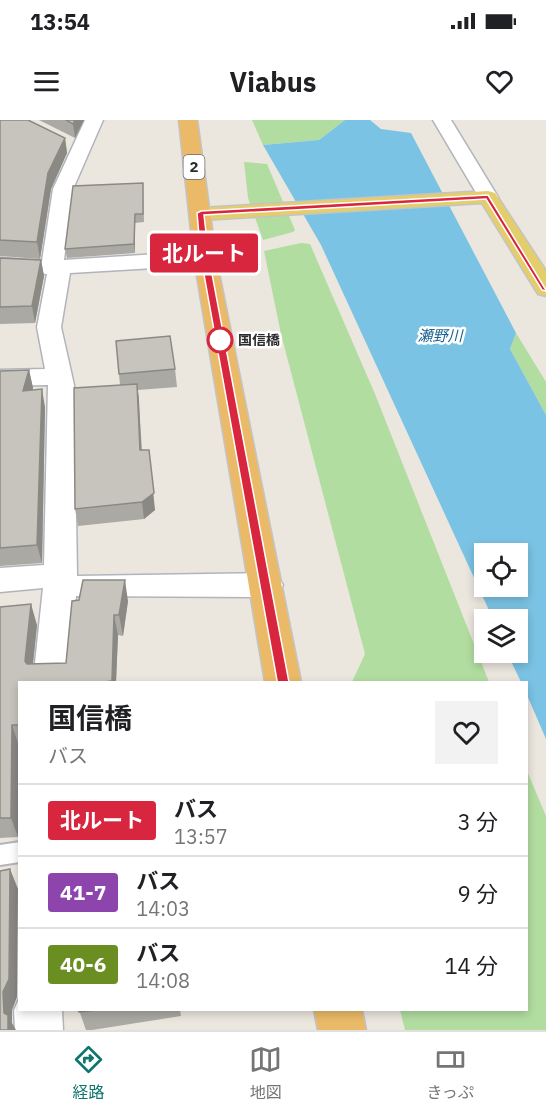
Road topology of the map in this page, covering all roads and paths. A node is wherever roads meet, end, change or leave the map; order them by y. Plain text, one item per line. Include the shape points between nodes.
1 (94, 120) edge
2 (188, 120) edge
3 (442, 120) edge
4 (62, 141) edge
5 (80, 150) junction
6 (480, 197) junction
7 (201, 213) junction
8 (205, 258) junction
9 (0, 265) edge
10 (56, 267) junction
11 (543, 279) edge
12 (59, 376) junction
13 (0, 378) edge
14 (0, 580) edge
15 (60, 581) junction
16 (266, 585) junction
17 (51, 681) edge
18 (283, 681) edge
19 (18, 852) edge
20 (0, 855) edge
21 (38, 1011) edge
22 (338, 1011) edge
23 (39, 1030) edge
24 (342, 1030) edge

1 - 5 street
2 - 7 highway, 2
3 - 6 street
4 - 5 street
5 - 10 street via 63,189
6 - 7 main road
6 - 11 main road
7 - 8 highway, 2
8 - 10 street
8 - 16 highway, 2
9 - 10 street
10 - 12 street via 48,327
12 - 13 street
12 - 15 street
14 - 15 street
15 - 16 street
15 - 17 street
16 - 18 highway, 2
19 - 20 lane
21 - 23 street
22 - 24 highway

